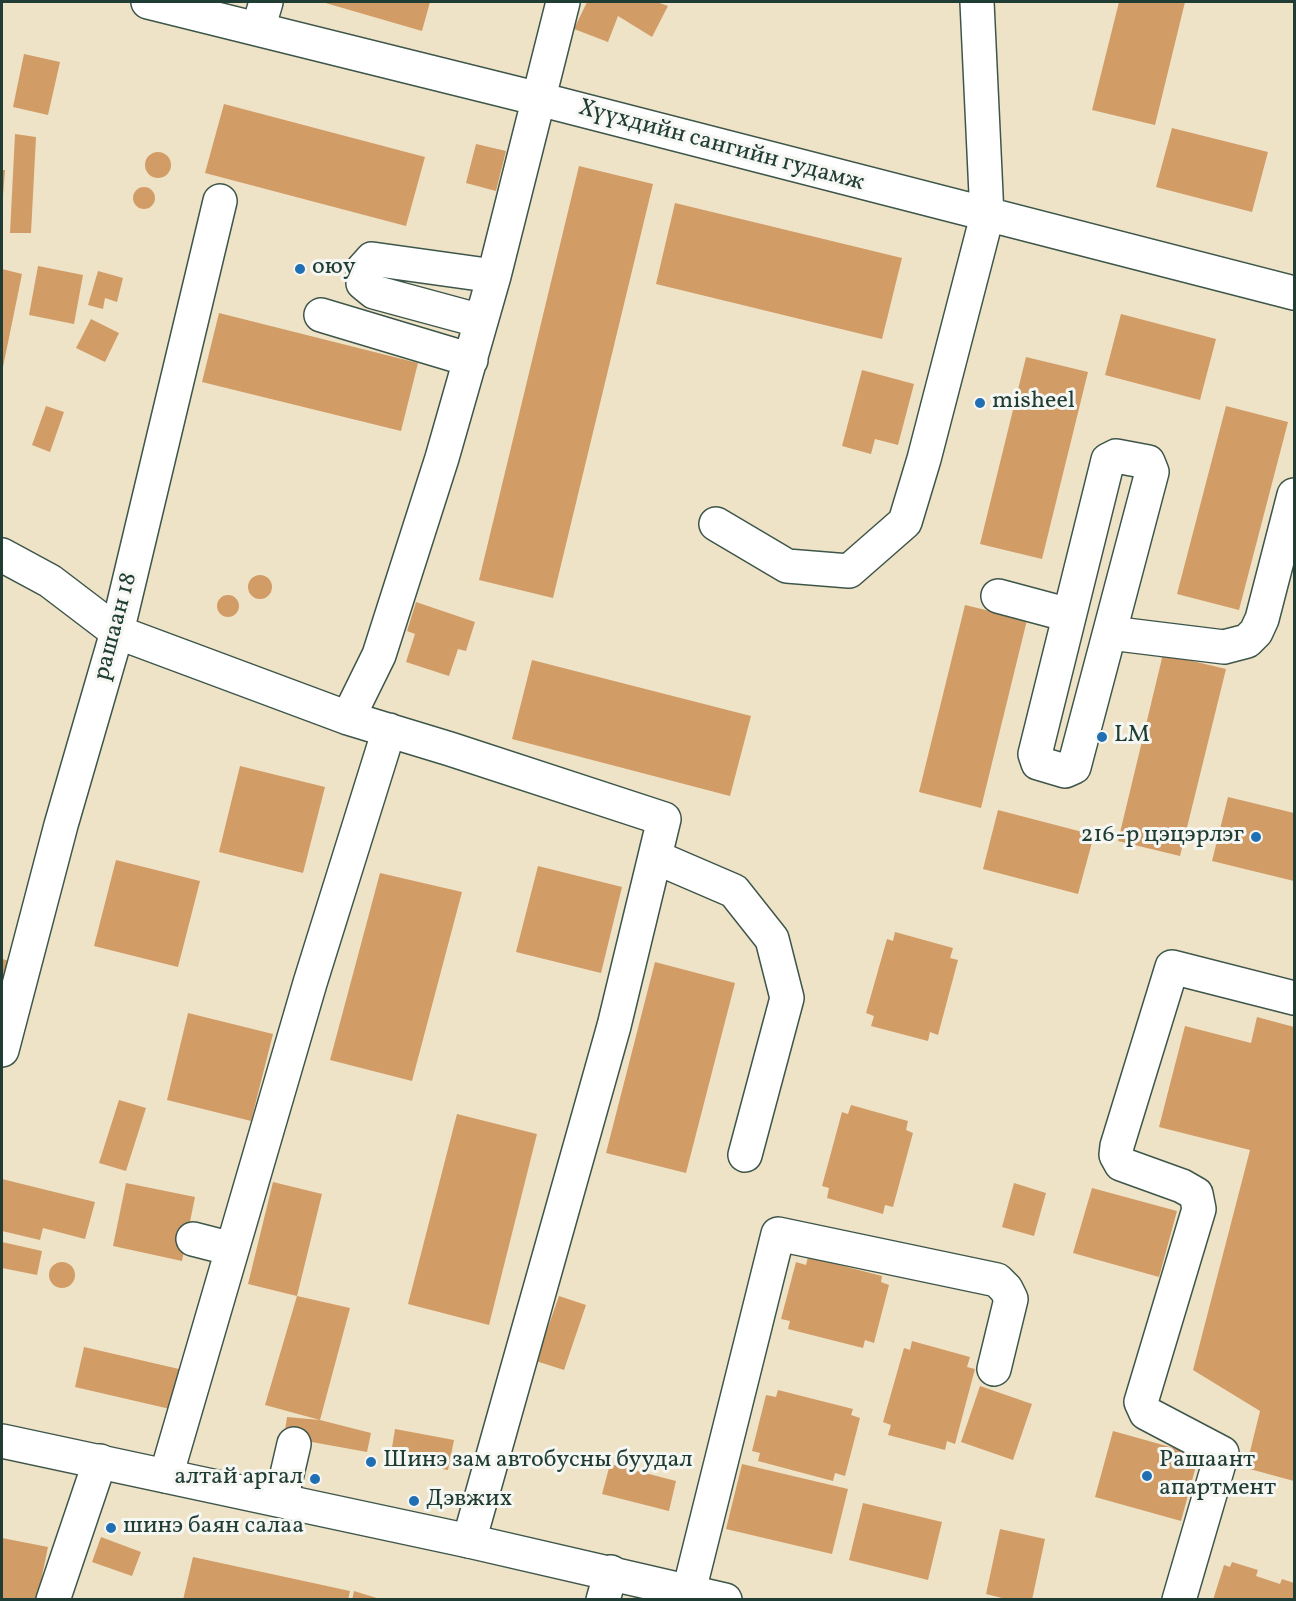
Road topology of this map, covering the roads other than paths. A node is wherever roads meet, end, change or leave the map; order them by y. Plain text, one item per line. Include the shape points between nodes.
1 (148, 2) edge
2 (563, 2) edge
3 (977, 2) edge
4 (262, 15) edge
5 (539, 99) junction
6 (220, 201) dead end
7 (987, 216) junction
8 (494, 276) junction
9 (1294, 294) edge
10 (321, 315) dead end
11 (482, 321) junction
12 (471, 360) junction
13 (1294, 495) edge
14 (716, 524) dead end
15 (2, 555) edge
16 (998, 596) dead end
17 (1069, 615) junction
18 (117, 632) junction
19 (1110, 633) junction
20 (348, 718) junction
21 (389, 730) junction
22 (655, 856) junction
23 (1294, 998) edge
24 (2, 1050) edge
25 (745, 1155) dead end
26 (193, 1239) dead end
27 (232, 1249) junction
28 (994, 1369) dead end
29 (2, 1441) edge
30 (294, 1444) dead end
31 (100, 1461) junction
32 (166, 1476) junction
33 (281, 1500) junction
34 (469, 1540) junction
35 (607, 1586) edge
36 (689, 1591) junction
37 (53, 1599) edge
38 (725, 1599) edge
39 (1179, 1599) edge

1 - 4 street, Хүүхдийн сангийн гудамж
2 - 5 street
3 - 7 street
4 - 5 street, Хүүхдийн сангийн гудамж
5 - 7 street, Хүүхдийн сангийн гудамж
5 - 8 street
6 - 18 street, рашаан 18
7 - 9 street, Хүүхдийн сангийн гудамж
7 - 14 street via 905,522 849,571 787,566
8 - 11 street
8 - 11 street via 372,259 363,269 363,283 374,292
10 - 12 street
11 - 12 street
12 - 20 street via 379,655
13 - 19 street via 1262,618 1247,640 1224,646
15 - 18 street via 50,581
16 - 17 street
17 - 19 street via 1035,754 1038,763 1065,771 1074,767
17 - 19 street via 1108,460 1116,456 1148,462 1152,471
18 - 20 street
18 - 24 street, рашаан 18
20 - 21 street
21 - 22 street via 664,819
21 - 27 street
22 - 25 street via 734,891 772,939 787,998
22 - 34 street via 614,1026
23 - 39 street via 1172,967 1117,1146 1121,1164 1196,1194 1199,1209 1141,1402 1146,1413 1222,1453
26 - 27 street
27 - 32 street
28 - 36 street via 1011,1299 997,1280 778,1234
29 - 31 street
30 - 33 street
31 - 32 street
31 - 37 street
32 - 33 street
33 - 34 street
34 - 35 street
35 - 36 street
36 - 38 street

